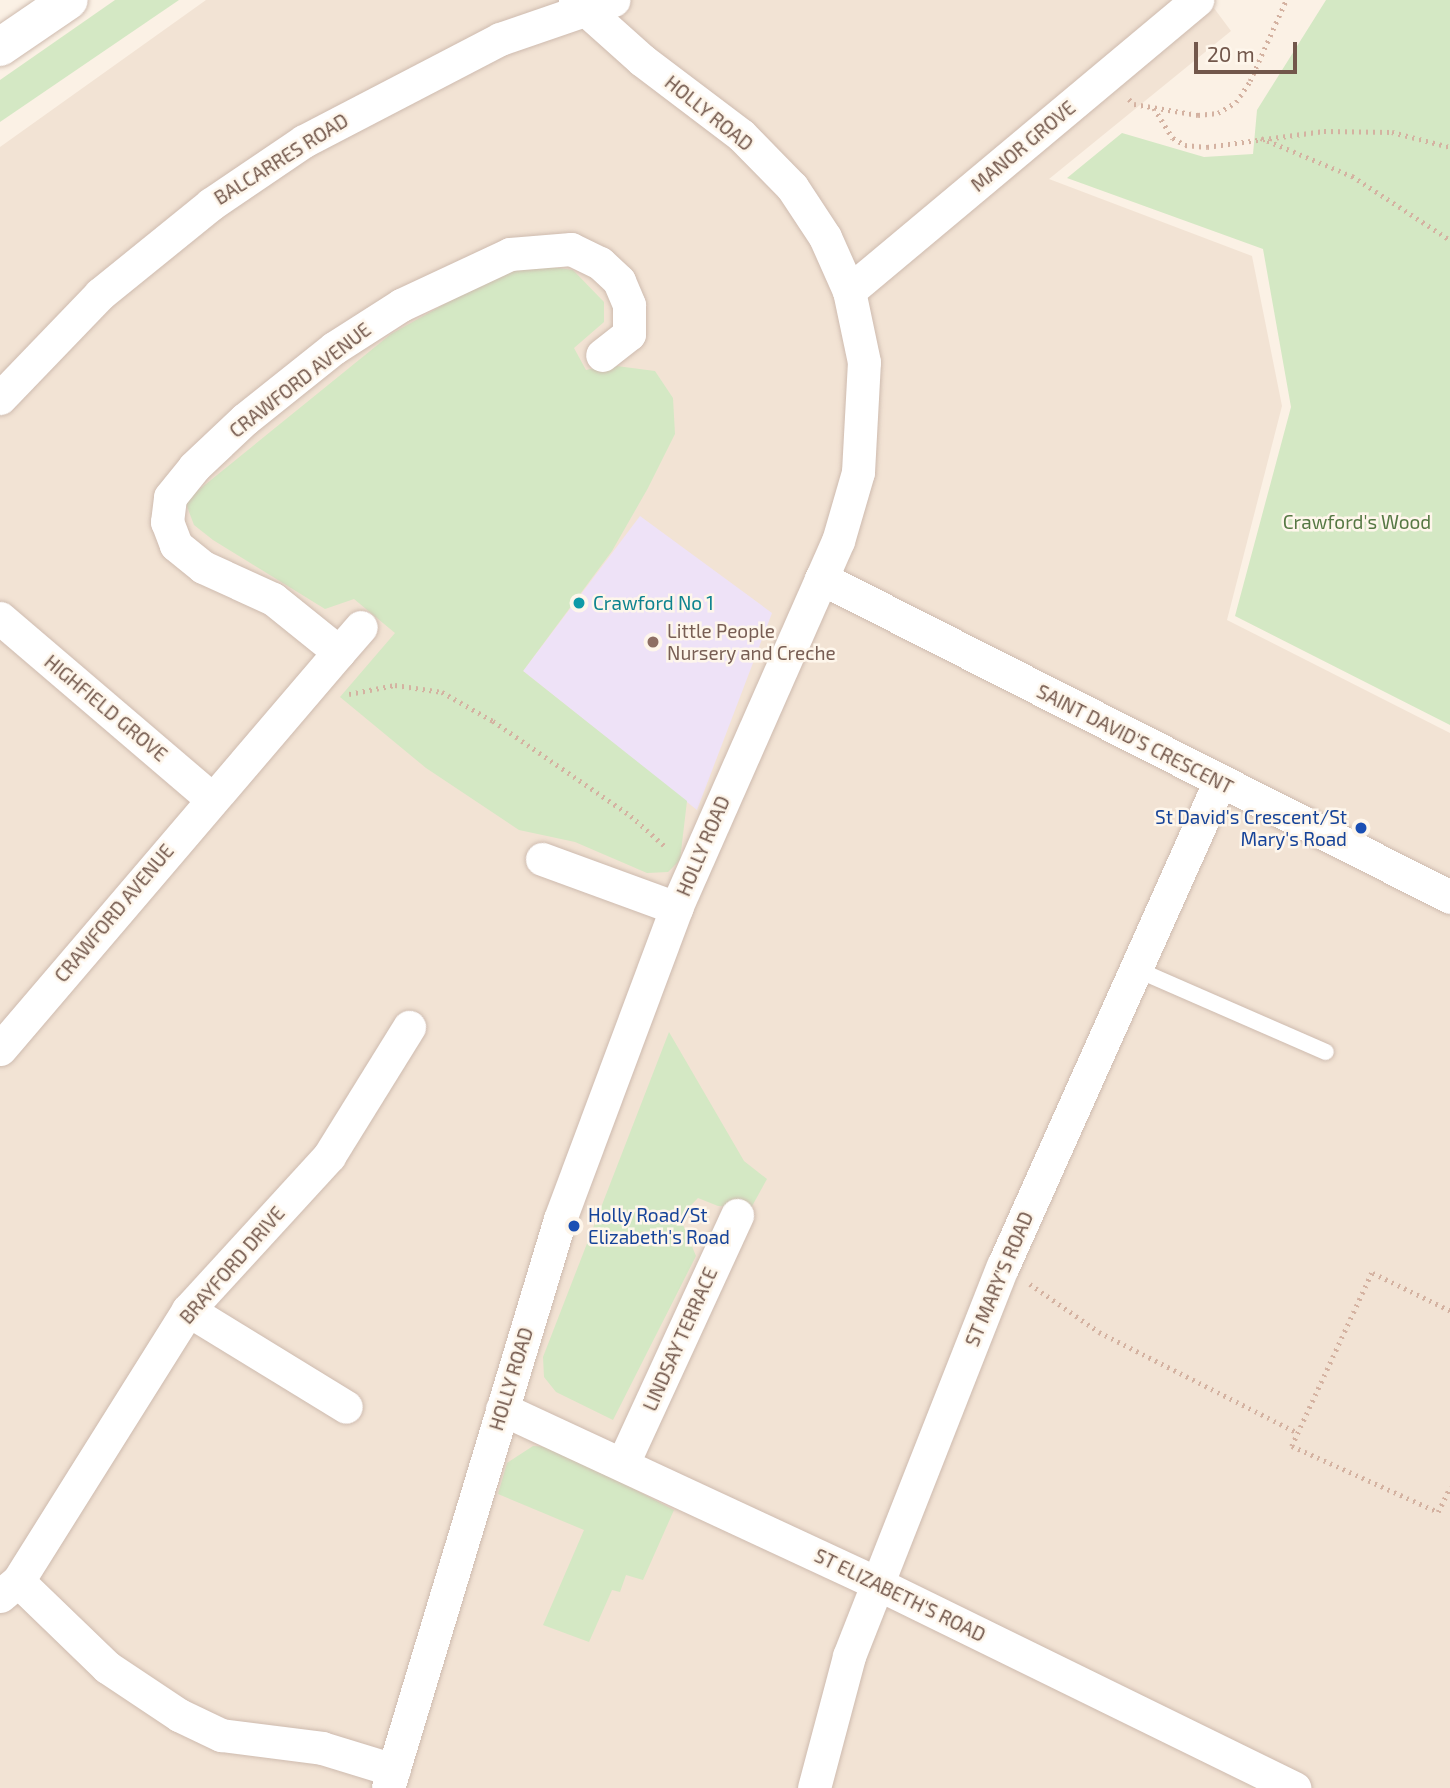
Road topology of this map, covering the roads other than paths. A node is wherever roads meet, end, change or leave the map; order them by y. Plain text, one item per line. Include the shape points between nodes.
1 (69, 0) edge
2 (1197, 0) edge
3 (592, 4) edge
4 (0, 47) edge
5 (849, 291) junction
6 (602, 355) dead end
7 (0, 398) edge
8 (821, 578) junction
9 (0, 618) edge
10 (361, 627) dead end
11 (339, 652) junction
12 (1220, 783) junction
13 (211, 798) junction
14 (542, 859) dead end
15 (1450, 897) edge
16 (676, 908) junction
17 (1136, 969) junction
18 (410, 1027) dead end
19 (0, 1049) edge
20 (1326, 1052) dead end
21 (737, 1215) dead end
22 (188, 1310) junction
23 (346, 1407) dead end
24 (502, 1409) junction
25 (624, 1463) junction
26 (876, 1583) junction
27 (9, 1589) edge
28 (391, 1779) edge
29 (814, 1788) edge
30 (1294, 1788) edge

1 - 4 main road
2 - 5 street, MANOR GROVE
3 - 5 street, HOLLY ROAD via 741,135 792,187 825,237
3 - 7 street, BALCARRES ROAD via 500,39 304,141 211,204 100,294
5 - 8 street, HOLLY ROAD via 864,362 858,472
6 - 11 street, CRAWFORD AVENUE via 637,345 620,281 600,263 572,249 510,254 401,305 334,348 194,467 170,497 167,522 176,545 203,567 273,599
8 - 12 street, SAINT DAVID'S CRESCENT
8 - 16 street, HOLLY ROAD
9 - 13 street, HIGHFIELD GROVE
10 - 11 street, CRAWFORD AVENUE
11 - 13 street, CRAWFORD AVENUE
12 - 15 street, SAINT DAVID'S CRESCENT
12 - 17 street, ST MARY'S ROAD
13 - 19 street, CRAWFORD AVENUE
14 - 16 street
16 - 24 street, HOLLY ROAD via 560,1219
17 - 20 lane
17 - 26 street, ST MARY'S ROAD via 1003,1266
18 - 22 street, BRAYFORD DRIVE via 329,1156
21 - 25 street, LINDSAY TERRACE
22 - 23 street
22 - 27 street, BRAYFORD DRIVE
24 - 25 street, ST ELIZABETH'S ROAD
24 - 28 street, HOLLY ROAD
25 - 26 street, ST ELIZABETH'S ROAD
26 - 29 street, ST MARY'S ROAD via 849,1656
26 - 30 street, ST ELIZABETH'S ROAD
27 - 28 street, BRAYFORD DRIVE via 107,1667 179,1715 221,1735 321,1748

